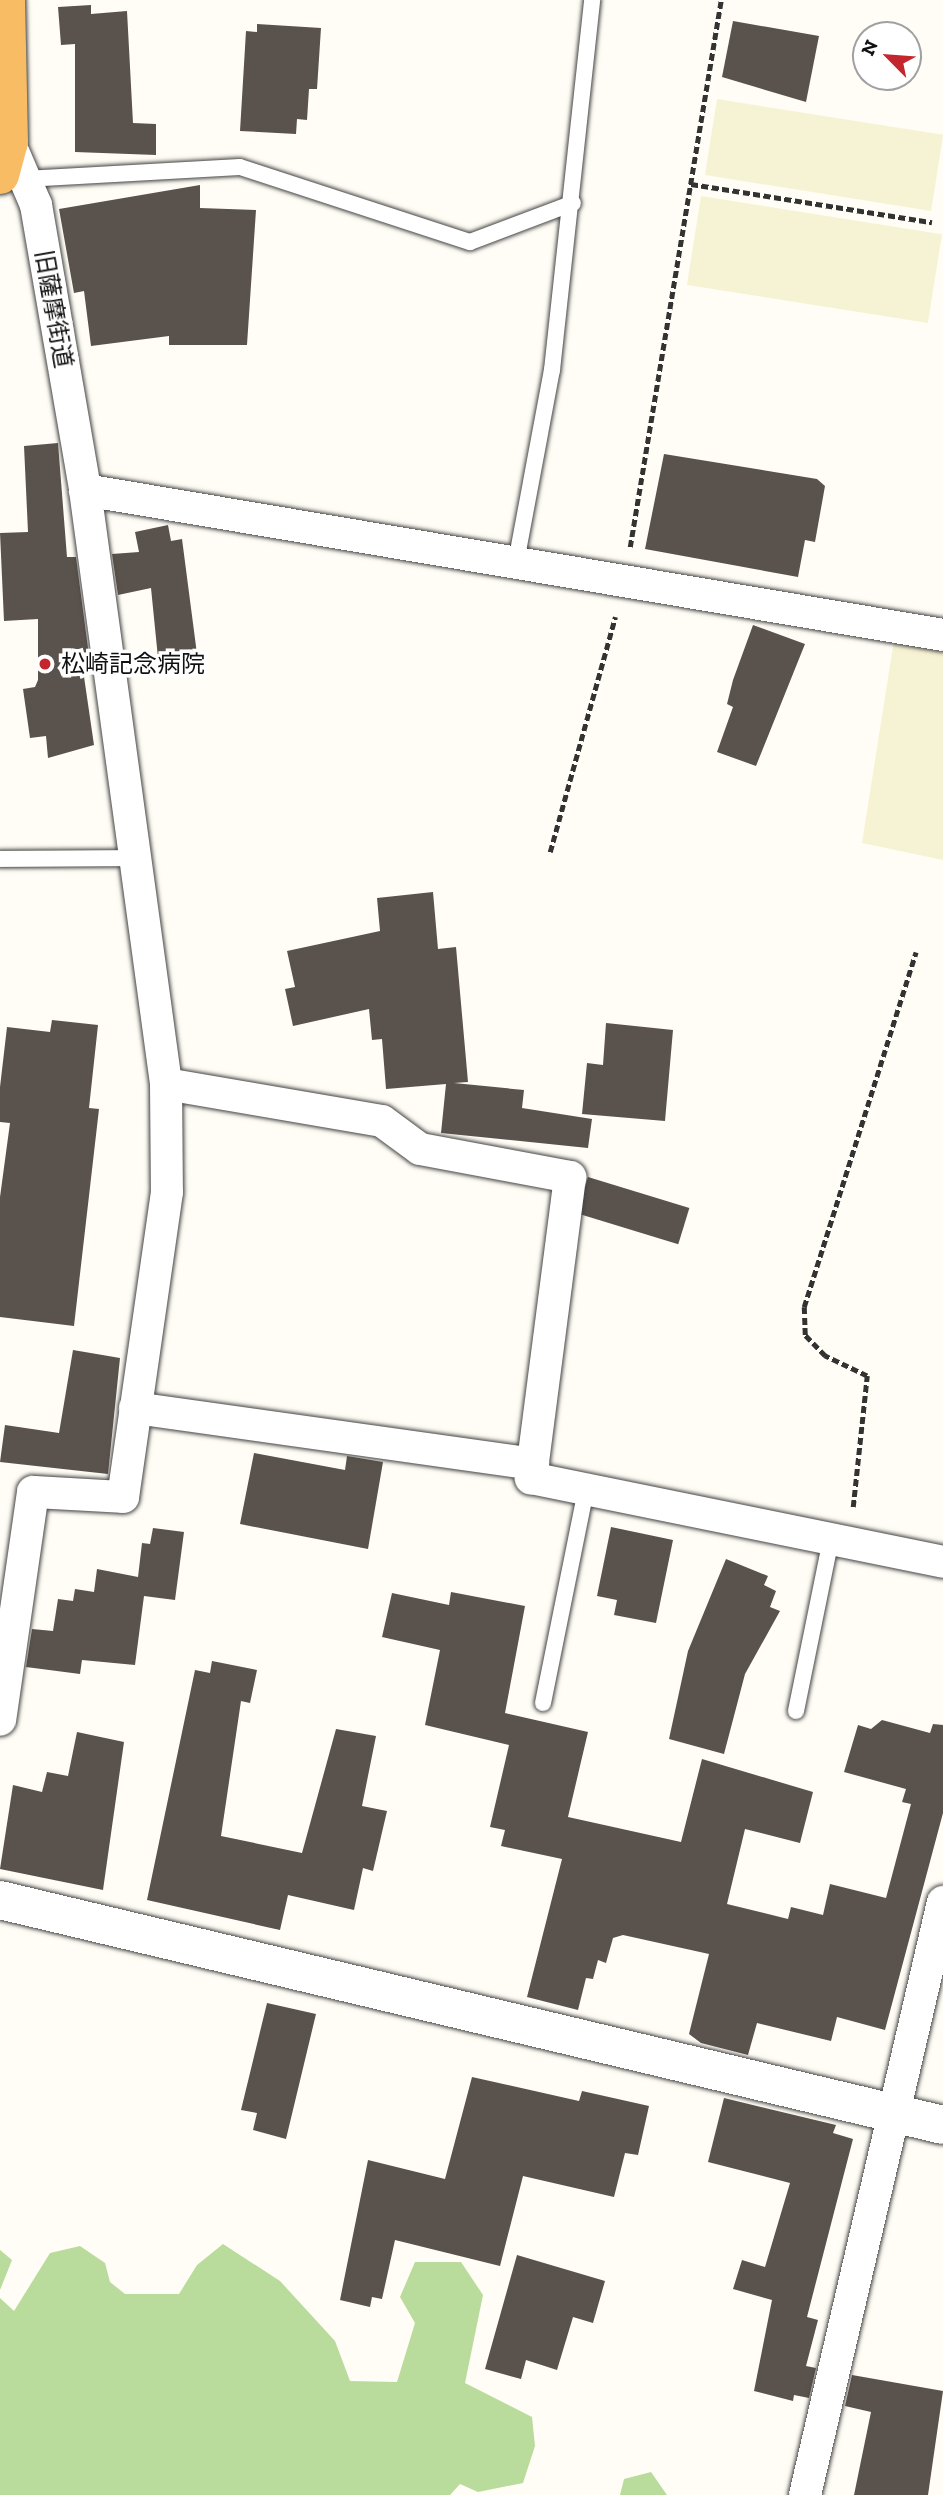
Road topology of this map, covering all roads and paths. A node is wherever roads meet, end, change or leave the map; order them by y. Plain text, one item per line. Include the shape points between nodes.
1 (6, 0) edge
2 (592, 0) edge
3 (721, 0) edge
4 (8, 159) edge
5 (691, 184) junction
6 (573, 203) junction
7 (932, 222) dead end
8 (85, 490) junction
9 (516, 562) junction
10 (625, 580) junction
11 (943, 635) edge
12 (550, 852) dead end
13 (135, 858) junction
14 (0, 859) edge
15 (916, 952) dead end
16 (166, 1084) junction
17 (135, 1408) junction
18 (533, 1464) junction
19 (586, 1489) junction
20 (840, 1541) junction
21 (943, 1562) edge
22 (543, 1703) dead end
23 (796, 1711) dead end
24 (0, 1720) edge
25 (0, 1900) edge
26 (943, 1902) edge
27 (894, 2113) junction
28 (943, 2125) edge
29 (805, 2495) edge

1 - 4 highway
2 - 6 lane
3 - 5 path
4 - 6 lane via 240,167 470,242
4 - 8 street, 旧薩摩街道 via 36,205
5 - 7 path
5 - 10 path
6 - 9 lane via 552,370
8 - 9 street
8 - 13 street, 旧薩摩街道
9 - 10 street
10 - 11 street
10 - 12 path
13 - 14 lane
13 - 16 street, 旧薩摩街道
15 - 20 path via 804,1307 805,1335 825,1356 867,1376
16 - 17 street, 旧薩摩街道 via 167,1192
16 - 18 street via 382,1121 420,1150 570,1177
17 - 18 street
17 - 24 street, 旧薩摩街道 via 123,1497 33,1492
18 - 19 street via 531,1478
19 - 20 street
19 - 22 lane
20 - 21 street
20 - 23 lane
25 - 27 street
26 - 27 street
27 - 28 street
27 - 29 street

